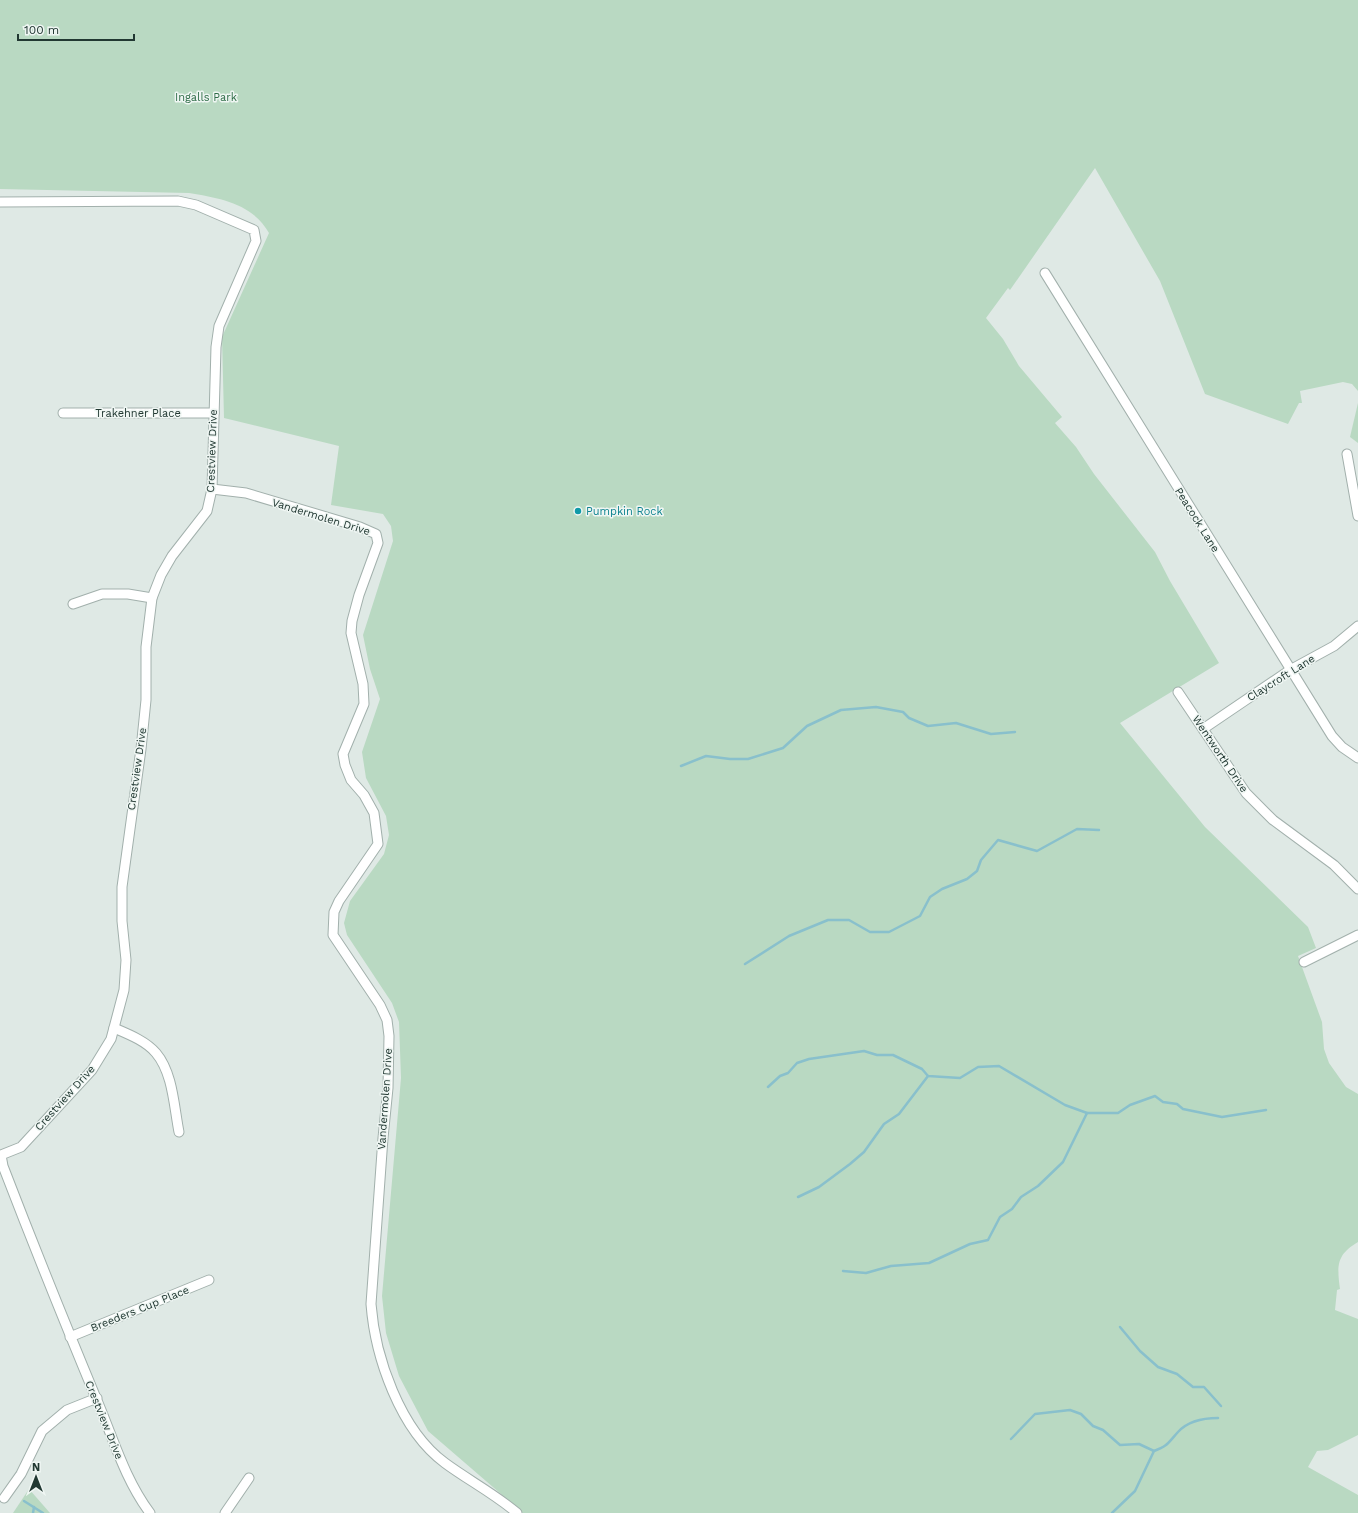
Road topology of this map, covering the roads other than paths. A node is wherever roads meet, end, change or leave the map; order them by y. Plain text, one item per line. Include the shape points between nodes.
1 (0, 202) edge
2 (1045, 274) dead end
3 (63, 413) dead end
4 (214, 413) junction
5 (1347, 454) dead end
6 (212, 489) junction
7 (1358, 516) edge
8 (152, 598) junction
9 (73, 604) dead end
10 (1358, 626) edge
11 (1290, 670) junction
12 (1178, 692) dead end
13 (1202, 729) junction
14 (1358, 758) edge
15 (1358, 889) edge
16 (1358, 935) edge
17 (1304, 962) dead end
18 (114, 1028) junction
19 (179, 1132) dead end
20 (1, 1155) edge
21 (209, 1280) dead end
22 (70, 1337) junction
23 (97, 1398) junction
24 (249, 1478) dead end
25 (4, 1498) dead end
26 (150, 1513) edge
27 (225, 1513) edge
28 (517, 1513) edge

1 - 4 street, Crestview Drive via 178,202 196,205 254,230 256,241 219,326
2 - 11 street, Peacock Lane
3 - 4 street, Trakehner Place
4 - 6 street, Crestview Drive
5 - 7 street
6 - 8 street, Crestview Drive via 207,511 172,556
6 - 28 street, Vandermolen Drive via 246,493 376,534 378,543 359,595 351,633 363,684 364,704 343,754 351,780 364,795 374,813 378,844 339,901 334,912 333,935 380,1005 387,1020 389,1036 388,1088 371,1298 373,1328 378,1354 389,1382 404,1412 422,1439 443,1462
8 - 9 street via 128,594 102,594
8 - 18 street, Crestview Drive via 146,647 146,700 141,749 122,887 126,960 124,990
10 - 11 street, Claycroft Lane via 1334,646
11 - 13 street, Claycroft Lane
11 - 14 street, Peacock Lane via 1332,736
12 - 13 street, Wentworth Drive
13 - 15 street, Wentworth Drive via 1246,793 1273,820 1334,865
16 - 17 street
18 - 19 street via 138,1039 156,1053 167,1073
18 - 20 street, Crestview Drive via 111,1039 92,1070 21,1147
20 - 22 street, Crestview Drive via 3,1166
21 - 22 street, Breeders Cup Place
22 - 23 street, Crestview Drive
23 - 25 street via 67,1410 42,1432
23 - 26 street, Crestview Drive via 126,1474
24 - 27 street

